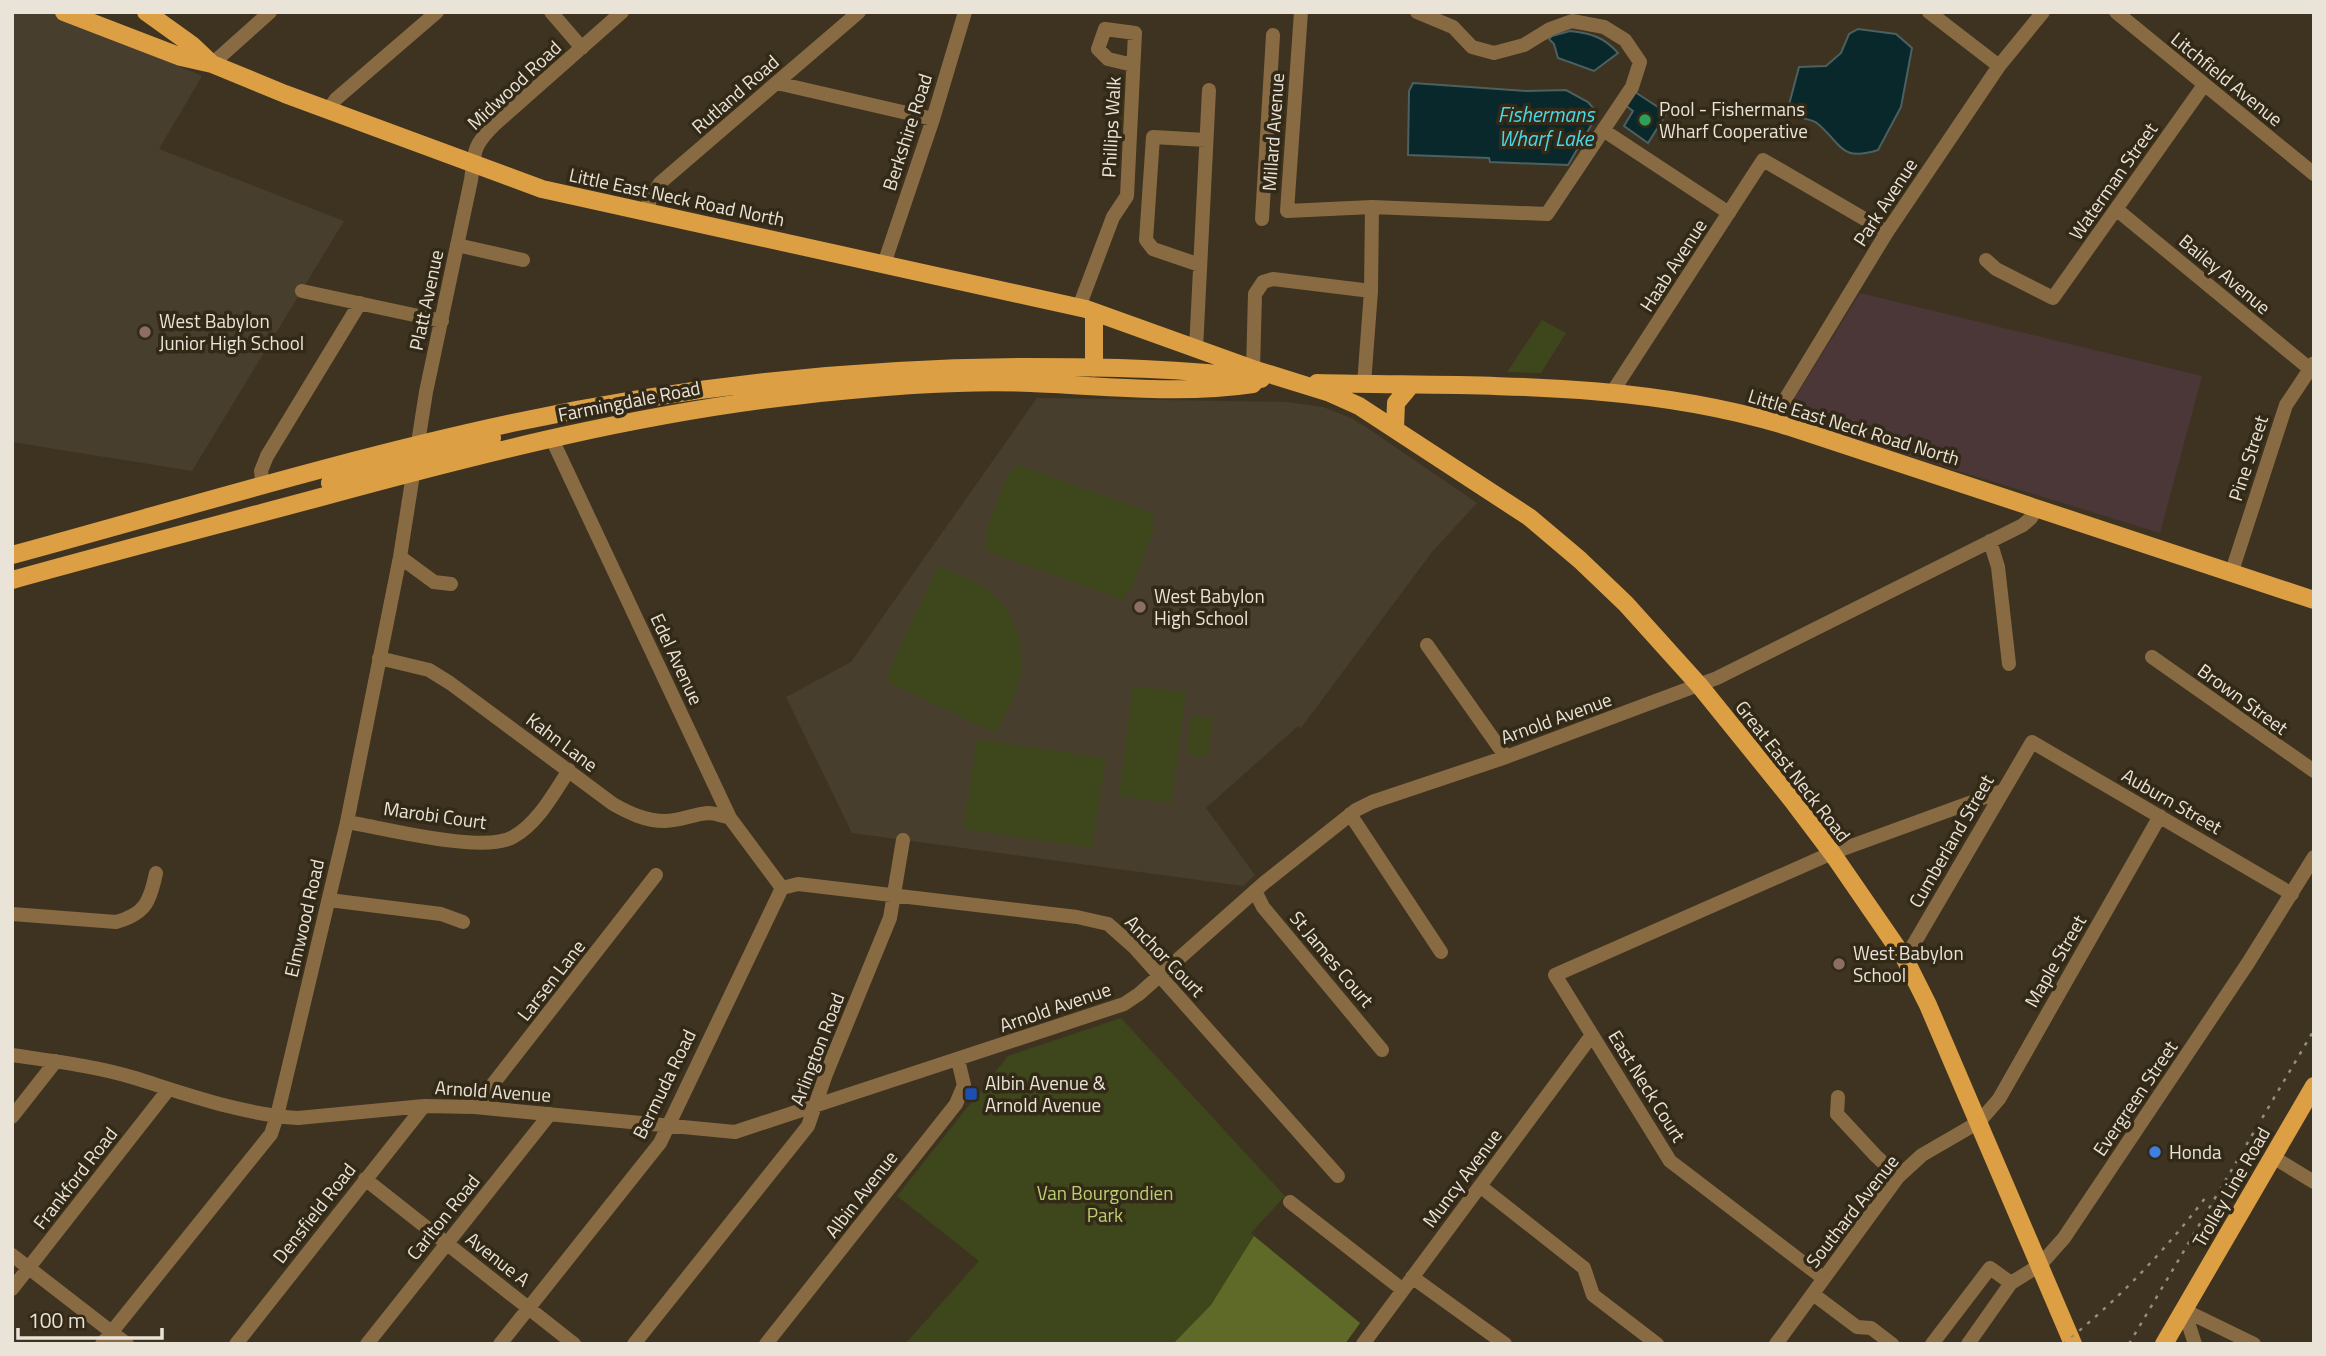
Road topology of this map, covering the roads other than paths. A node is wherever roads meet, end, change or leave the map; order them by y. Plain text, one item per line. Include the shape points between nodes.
1 (65, 12) edge
2 (146, 12) edge
3 (270, 12) edge
4 (437, 12) edge
5 (551, 12) edge
6 (622, 12) edge
7 (859, 12) edge
8 (965, 12) edge
9 (1301, 12) edge
10 (1417, 12) edge
11 (1929, 12) edge
12 (2043, 12) edge
13 (2116, 12) edge
14 (1273, 35) dead end
15 (582, 48) junction
16 (212, 64) junction
17 (1133, 65) dead end
18 (1999, 66) junction
19 (777, 83) junction
20 (2204, 85) junction
21 (1209, 90) dead end
22 (328, 110) junction
23 (933, 119) junction
24 (1603, 130) junction
25 (1206, 140) junction
26 (472, 163) junction
27 (2314, 174) edge
28 (1372, 207) junction
29 (2116, 209) junction
30 (646, 212) junction
31 (1729, 213) junction
32 (1262, 219) dead end
33 (1887, 232) junction
34 (457, 245) junction
35 (523, 260) dead end
36 (1986, 260) dead end
37 (884, 264) junction
38 (1200, 265) junction
39 (302, 290) dead end
40 (1371, 291) junction
41 (360, 303) junction
42 (1087, 310) junction
43 (442, 321) junction
44 (1196, 349) junction
45 (2312, 366) edge
46 (1094, 368) junction
47 (1253, 369) junction
48 (1270, 381) junction
49 (1294, 382) junction
50 (1364, 384) junction
51 (1411, 385) junction
52 (1613, 391) junction
53 (1772, 421) junction
54 (1395, 428) junction
55 (551, 437) junction
56 (415, 459) junction
57 (263, 487) junction
58 (2037, 507) junction
59 (65, 540) junction
60 (1990, 541) junction
61 (16, 554) edge
62 (400, 557) junction
63 (2232, 571) junction
64 (17, 576) edge
65 (451, 584) dead end
66 (2314, 600) edge
67 (1427, 645) dead end
68 (2152, 657) dead end
69 (379, 658) junction
70 (2009, 664) dead end
71 (1699, 685) junction
72 (2032, 742) joint
73 (1506, 757) junction
74 (569, 770) junction
75 (2314, 771) edge
76 (2002, 791) junction
77 (1349, 814) junction
78 (2160, 816) junction
79 (730, 818) junction
80 (347, 822) junction
81 (903, 840) dead end
82 (1832, 853) junction
83 (2314, 857) edge
84 (156, 873) dead end
85 (656, 875) dead end
86 (782, 888) junction
87 (1255, 891) junction
88 (2292, 894) junction
89 (895, 895) junction
90 (328, 900) junction
91 (12, 914) edge
92 (463, 922) dead end
93 (1441, 951) dead end
94 (1905, 959) junction
95 (1161, 975) junction
96 (1592, 1035) junction
97 (1382, 1050) dead end
98 (12, 1055) edge
99 (958, 1060) junction
100 (56, 1061) junction
101 (2314, 1086) edge
102 (168, 1090) junction
103 (1838, 1097) dead end
104 (424, 1106) junction
105 (817, 1106) junction
106 (475, 1108) junction
107 (550, 1114) junction
108 (277, 1116) junction
109 (12, 1117) edge
110 (1979, 1122) junction
111 (669, 1126) junction
112 (2273, 1157) junction
113 (1338, 1176) dead end
114 (1898, 1177) junction
115 (365, 1179) junction
116 (2314, 1182) edge
117 (1480, 1186) junction
118 (1290, 1202) dead end
119 (446, 1243) junction
120 (12, 1255) edge
121 (2040, 1265) junction
122 (29, 1268) junction
123 (1412, 1278) junction
124 (1823, 1278) junction
125 (2011, 1283) junction
126 (12, 1289) edge
127 (1403, 1290) junction
128 (1813, 1294) junction
129 (529, 1307) junction
130 (2184, 1310) junction
131 (112, 1331) junction
132 (102, 1344) edge
133 (127, 1344) edge
134 (236, 1344) edge
135 (367, 1344) edge
136 (500, 1344) edge
137 (574, 1344) edge
138 (634, 1344) edge
139 (766, 1344) edge
140 (1363, 1344) edge
141 (1505, 1344) edge
142 (1657, 1344) edge
143 (1776, 1344) edge
144 (1892, 1344) edge
145 (1932, 1344) edge
146 (1968, 1344) edge
147 (2073, 1344) edge
148 (2164, 1344) edge
149 (2195, 1344) edge
150 (2254, 1344) edge

1 - 16 main road, Little East Neck Road North via 181,57
2 - 16 main road
3 - 16 street
4 - 22 street
5 - 15 street
6 - 15 street, Midwood Road
7 - 19 street, Rutland Road
8 - 23 street, Berkshire Road
9 - 28 street, Millard Avenue via 1287,211
10 - 24 street, Millard Avenue via 1452,27 1472,47 1494,53 1524,45 1572,21 1604,27 1625,40 1640,62 1632,87
11 - 18 street
12 - 18 street, Park Avenue
13 - 20 street, Litchfield Avenue
14 - 32 street
15 - 26 street, Midwood Road via 482,137
16 - 22 main road, Little East Neck Road North
17 - 42 street, Phillips Walk via 1127,196 1113,217
18 - 33 street, Park Avenue
19 - 23 street
19 - 30 street, Rutland Road via 660,183
20 - 27 street, Litchfield Avenue
20 - 29 street, Waterman Street
21 - 25 street
22 - 26 main road, Little East Neck Road North
23 - 37 street, Berkshire Road
24 - 28 street, Millard Avenue via 1547,214
24 - 31 street
25 - 38 street
25 - 38 street via 1153,137 1146,240 1153,249
26 - 30 main road, Little East Neck Road North via 551,192
26 - 34 street, Platt Avenue
28 - 40 street
29 - 36 street, Waterman Street via 2053,298
29 - 45 street, Bailey Avenue
30 - 37 main road, Little East Neck Road North
31 - 33 street, Haab Avenue via 1763,160
31 - 52 street, Haab Avenue
33 - 53 street, Park Avenue
34 - 35 street
34 - 43 street, Platt Avenue
37 - 42 main road, Little East Neck Road North
38 - 44 street
39 - 41 street
40 - 47 street via 1273,279 1263,282 1255,294
40 - 50 street
41 - 43 street
41 - 57 street via 267,456 261,471
42 - 44 main road, Little East Neck Road North
42 - 46 main road
43 - 56 street, Platt Avenue
44 - 47 main road, Little East Neck Road North
45 - 63 street, Pine Street via 2286,405
46 - 48 main road, Farmingdale Road via 1217,373
46 - 56 main road, Farmingdale Road via 842,375 698,390 548,416
47 - 49 main road, Little East Neck Road North
48 - 49 main road, Farmingdale Road
48 - 55 main road, Farmingdale Road via 1218,389 1029,383 868,389 714,406
49 - 50 main road, Farmingdale Road
49 - 54 main road, Great East Neck Road via 1350,401
50 - 51 main road, Little East Neck Road North
51 - 52 main road, Little East Neck Road North
51 - 54 main road via 1396,403
52 - 53 main road, Little East Neck Road North via 1700,403
53 - 58 main road, Little East Neck Road North
54 - 71 main road, Great East Neck Road via 1554,538 1626,604
55 - 56 main road, Farmingdale Road
55 - 79 street, Edel Avenue
56 - 57 main road, Farmingdale Road
56 - 62 street, Elmwood Road
56 - 64 main road via 326,484 273,510
57 - 59 main road, Farmingdale Road
58 - 60 street, Arnold Avenue via 2026,523
58 - 63 main road, Little East Neck Road North
59 - 61 main road, Farmingdale Road
59 - 64 main road via 34,558
60 - 70 street via 1998,567
60 - 71 street, Arnold Avenue
61 - 64 main road
62 - 65 street via 434,582
62 - 69 street, Elmwood Road
63 - 66 main road, Little East Neck Road North
67 - 73 street
68 - 75 street, Brown Street
69 - 74 street, Kahn Lane via 429,670
69 - 80 street, Elmwood Road
71 - 73 street, Arnold Avenue
71 - 82 main road, Great East Neck Road
72 - 76 street, Cumberland Street
72 - 78 street, Auburn Street
73 - 77 street, Arnold Avenue
74 - 79 street, Kahn Lane via 613,804 646,819 665,821 709,813
74 - 80 street, Marobi Court via 529,825 499,842 477,844
76 - 82 street
76 - 94 street, Cumberland Street
77 - 87 street, Arnold Avenue
77 - 93 street
78 - 88 street, Auburn Street
78 - 110 street, Maple Street via 1999,1099
79 - 86 street, Edel Avenue
80 - 90 street, Elmwood Road
81 - 89 street, Arlington Road
82 - 94 main road, Great East Neck Road
82 - 96 street, East Neck Court via 1555,975
83 - 88 street, Evergreen Street
84 - 91 street via 152,894 131,918 116,922
85 - 106 street, Larsen Lane
86 - 89 street, Anchor Court via 798,884
86 - 111 street, Bermuda Road
87 - 95 street, Arnold Avenue
87 - 97 street, St James Court via 1263,907
88 - 121 street, Evergreen Street via 2071,1229
89 - 95 street, Anchor Court via 1108,924
89 - 105 street, Arlington Road
90 - 92 street via 441,914
90 - 108 street, Elmwood Road
94 - 110 main road, Great East Neck Road
95 - 99 street, Arnold Avenue via 1118,1006
95 - 113 street, Anchor Court
96 - 117 street, Muncy Avenue
96 - 124 street, East Neck Court via 1670,1161
98 - 100 street, Arnold Avenue
99 - 105 street, Arnold Avenue
99 - 139 street, Albin Avenue via 964,1085 956,1104
100 - 102 street, Arnold Avenue via 133,1077
100 - 109 street
101 - 112 main road, Trolley Line Road
102 - 108 street, Arnold Avenue via 223,1107
102 - 122 street, Frankford Road
103 - 114 street via 1837,1114
104 - 106 street, Arnold Avenue
104 - 108 street, Arnold Avenue
104 - 115 street, Densfield Road
105 - 111 street, Arnold Avenue via 735,1132
105 - 138 street, Arlington Road via 808,1126
106 - 107 street, Arnold Avenue
107 - 111 street, Arnold Avenue
107 - 119 street, Carlton Road
108 - 131 street, Elmwood Road via 271,1134
110 - 114 street, Southard Avenue via 1922,1155
110 - 121 main road, Great East Neck Road
111 - 129 street, Bermuda Road
112 - 116 street
112 - 130 main road, Trolley Line Road
114 - 124 street, Southard Avenue
115 - 119 street, Avenue A
115 - 134 street, Densfield Road
117 - 123 street, Muncy Avenue
117 - 142 street via 1584,1268 1593,1295
118 - 127 street
119 - 129 street, Avenue A
119 - 135 street, Carlton Road
120 - 122 street
121 - 125 street, Evergreen Street
121 - 147 main road, Great East Neck Road
122 - 126 street, Frankford Road
122 - 131 street
123 - 127 street, Muncy Avenue
123 - 141 street
124 - 128 street, Southard Avenue
125 - 145 street via 1990,1268
125 - 146 street, Evergreen Street
127 - 140 street, Muncy Avenue
128 - 143 street, Southard Avenue
128 - 144 street via 1857,1327 1871,1328
129 - 136 street, Bermuda Road
129 - 137 street, Avenue A
130 - 148 main road, Trolley Line Road
130 - 149 street
130 - 150 street
131 - 132 street, Elmwood Road
131 - 133 street

